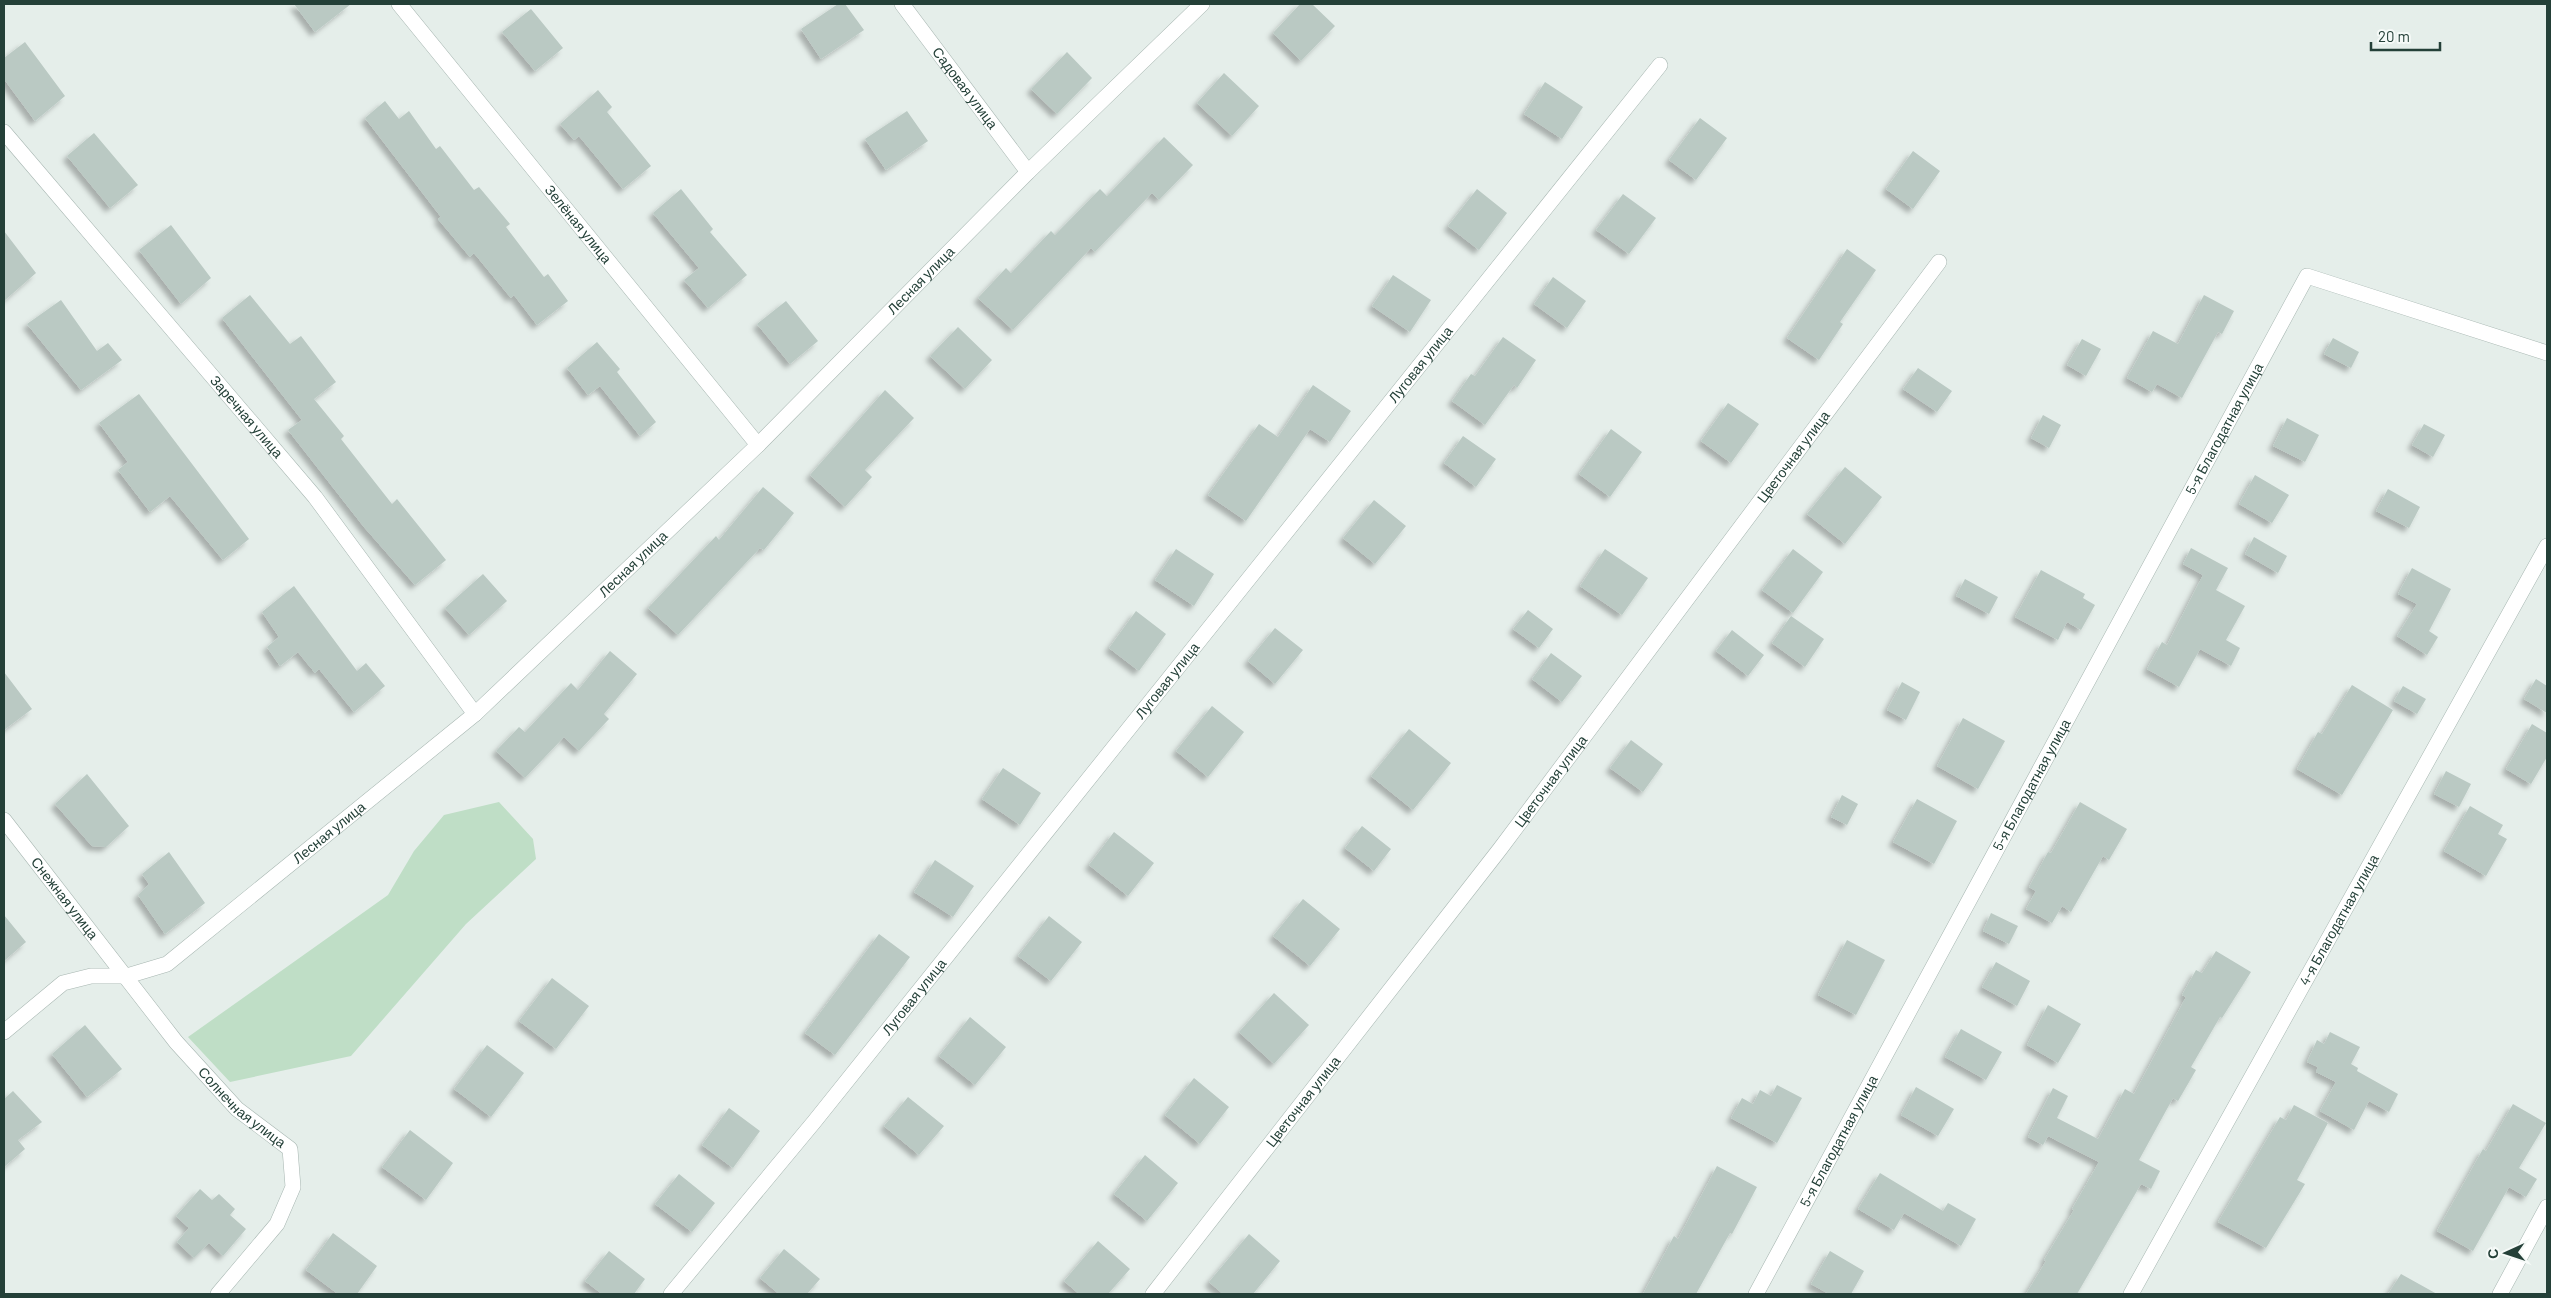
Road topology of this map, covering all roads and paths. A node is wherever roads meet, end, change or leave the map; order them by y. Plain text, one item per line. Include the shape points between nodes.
1 (399, 4) edge
2 (902, 4) edge
3 (1202, 4) edge
4 (1660, 65) dead end
5 (4, 132) edge
6 (1028, 172) junction
7 (1939, 262) dead end
8 (2547, 353) edge
9 (758, 445) junction
10 (2547, 546) edge
11 (475, 714) junction
12 (4, 820) edge
13 (127, 976) junction
14 (4, 1032) edge
15 (2547, 1206) edge
16 (218, 1294) edge
17 (671, 1294) edge
18 (1153, 1294) edge
19 (1756, 1294) edge
20 (2131, 1294) edge
21 (2500, 1294) edge

1 - 9 street, Зелёная улица
2 - 6 street, Садовая улица
3 - 6 street, Лесная улица
4 - 17 street, Луговая улица via 820,1114
5 - 11 street, Заречная улица via 315,497
6 - 9 street, Лесная улица
7 - 18 street, Цветочная улица via 1500,850
8 - 19 street, 5-я Благодатная улица via 2307,276
9 - 11 street, Лесная улица
10 - 20 street, 4-я Благодатная улица
11 - 13 street, Лесная улица via 167,964
12 - 13 street, Снежная улица
13 - 14 street, Лесная улица via 91,976 63,983
13 - 16 street, Солнечная улица via 176,1042 237,1109 290,1149 292,1187 277,1224
15 - 21 street

